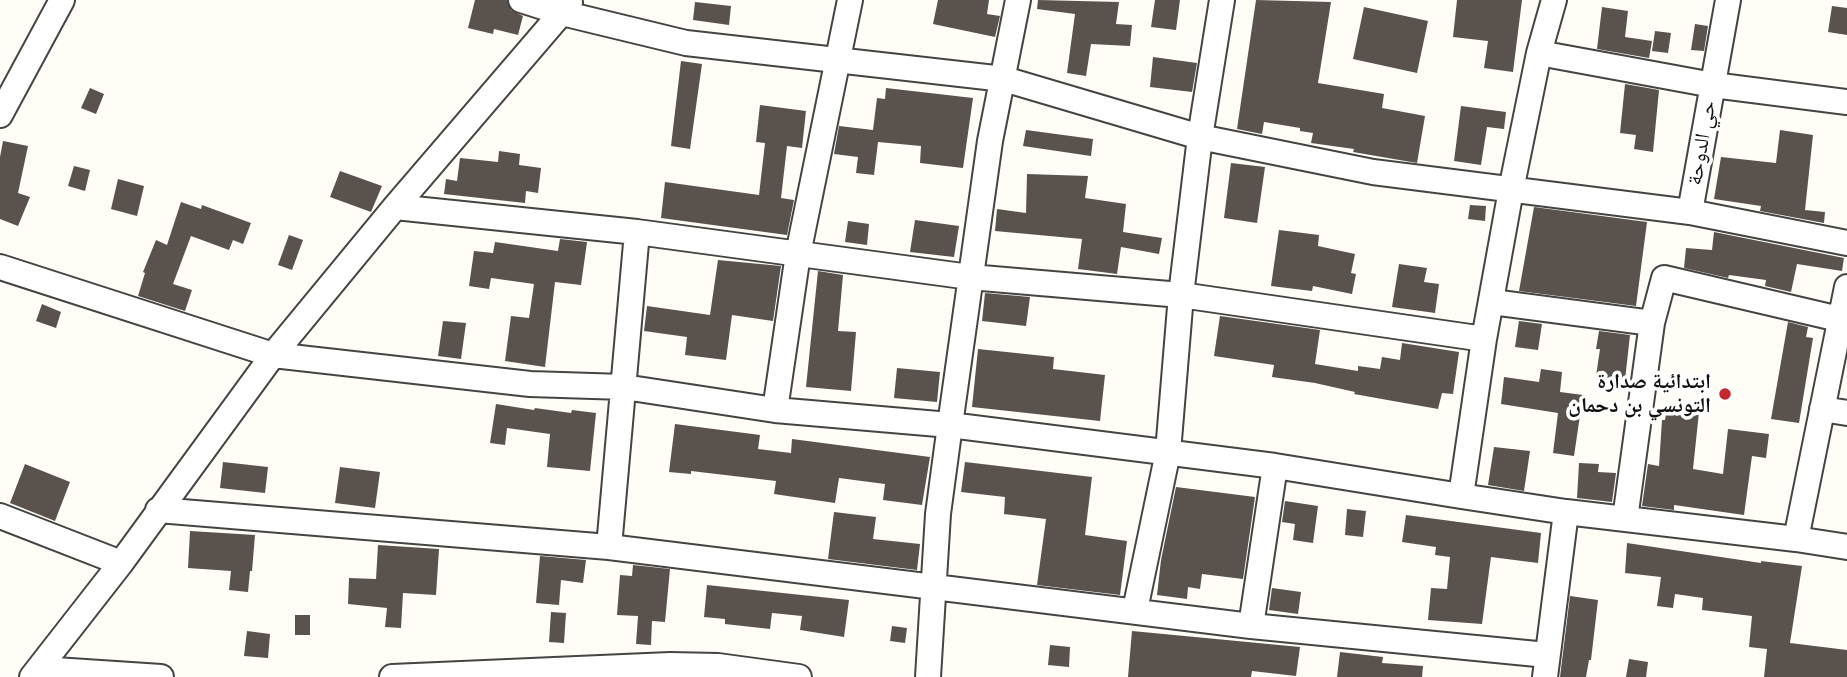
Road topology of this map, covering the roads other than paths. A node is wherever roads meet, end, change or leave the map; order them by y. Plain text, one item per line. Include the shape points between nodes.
1 (62, 0) edge
2 (521, 0) edge
3 (850, 0) edge
4 (1018, 0) edge
5 (1222, 0) edge
6 (1554, 0) edge
7 (1728, 0) edge
8 (567, 6) edge
9 (1539, 53) junction
10 (838, 60) junction
11 (1004, 79) junction
12 (1713, 85) junction
13 (1847, 102) edge
14 (0, 115) edge
15 (1200, 137) junction
16 (1511, 190) junction
17 (395, 207) junction
18 (1690, 212) junction
19 (637, 232) junction
20 (1847, 243) edge
21 (798, 254) junction
22 (0, 267) edge
23 (970, 277) junction
24 (1847, 286) edge
25 (1181, 295) junction
26 (1492, 302) junction
27 (1839, 319) junction
28 (1653, 323) junction
29 (1484, 339) junction
30 (273, 355) junction
31 (624, 387) junction
32 (1822, 409) junction
33 (775, 410) junction
34 (1847, 413) edge
35 (950, 425) junction
36 (1168, 452) junction
37 (1275, 466) junction
38 (1461, 496) junction
39 (158, 510) junction
40 (1566, 512) junction
41 (0, 516) edge
42 (1625, 519) junction
43 (1796, 539) junction
44 (609, 547) junction
45 (1847, 547) edge
46 (121, 563) junction
47 (935, 588) junction
48 (1135, 610) junction
49 (1251, 626) junction
50 (1546, 666) edge
51 (36, 673) edge
52 (161, 677) edge
53 (392, 677) edge
54 (799, 677) edge
55 (928, 677) edge

1 - 14 street
2 - 8 street
3 - 10 street
4 - 11 street
5 - 15 street
6 - 9 street
7 - 12 street, حي الدوحة
8 - 10 street via 686,43
8 - 17 street
9 - 12 street
9 - 16 street
10 - 11 street
10 - 21 street
11 - 15 street
11 - 23 street
12 - 13 street
12 - 18 street, حي الدوحة
15 - 16 street via 1373,172
15 - 25 street
16 - 18 street
16 - 26 street
17 - 19 street
17 - 30 street
18 - 20 street, حي الدوحة
19 - 21 street
19 - 31 street
21 - 23 street
21 - 33 street
22 - 30 street
23 - 25 street
23 - 35 street
24 - 27 street
25 - 29 street
25 - 36 street
26 - 28 street
26 - 29 street
27 - 28 street via 1667,278 1661,283
27 - 32 street
28 - 42 street
29 - 38 street
30 - 31 street via 530,384
30 - 39 street
31 - 33 street
31 - 44 street
32 - 34 street
32 - 43 street
33 - 35 street
35 - 36 street
35 - 47 street via 938,514
36 - 37 street
36 - 48 street
37 - 38 street
37 - 49 street
38 - 40 street
39 - 44 street
39 - 46 street
40 - 42 street
40 - 50 street
41 - 46 street
42 - 43 street
43 - 45 street
44 - 47 street
46 - 51 street
47 - 48 street
47 - 55 street
48 - 49 street
49 - 50 street
51 - 52 street
53 - 54 street via 670,665

